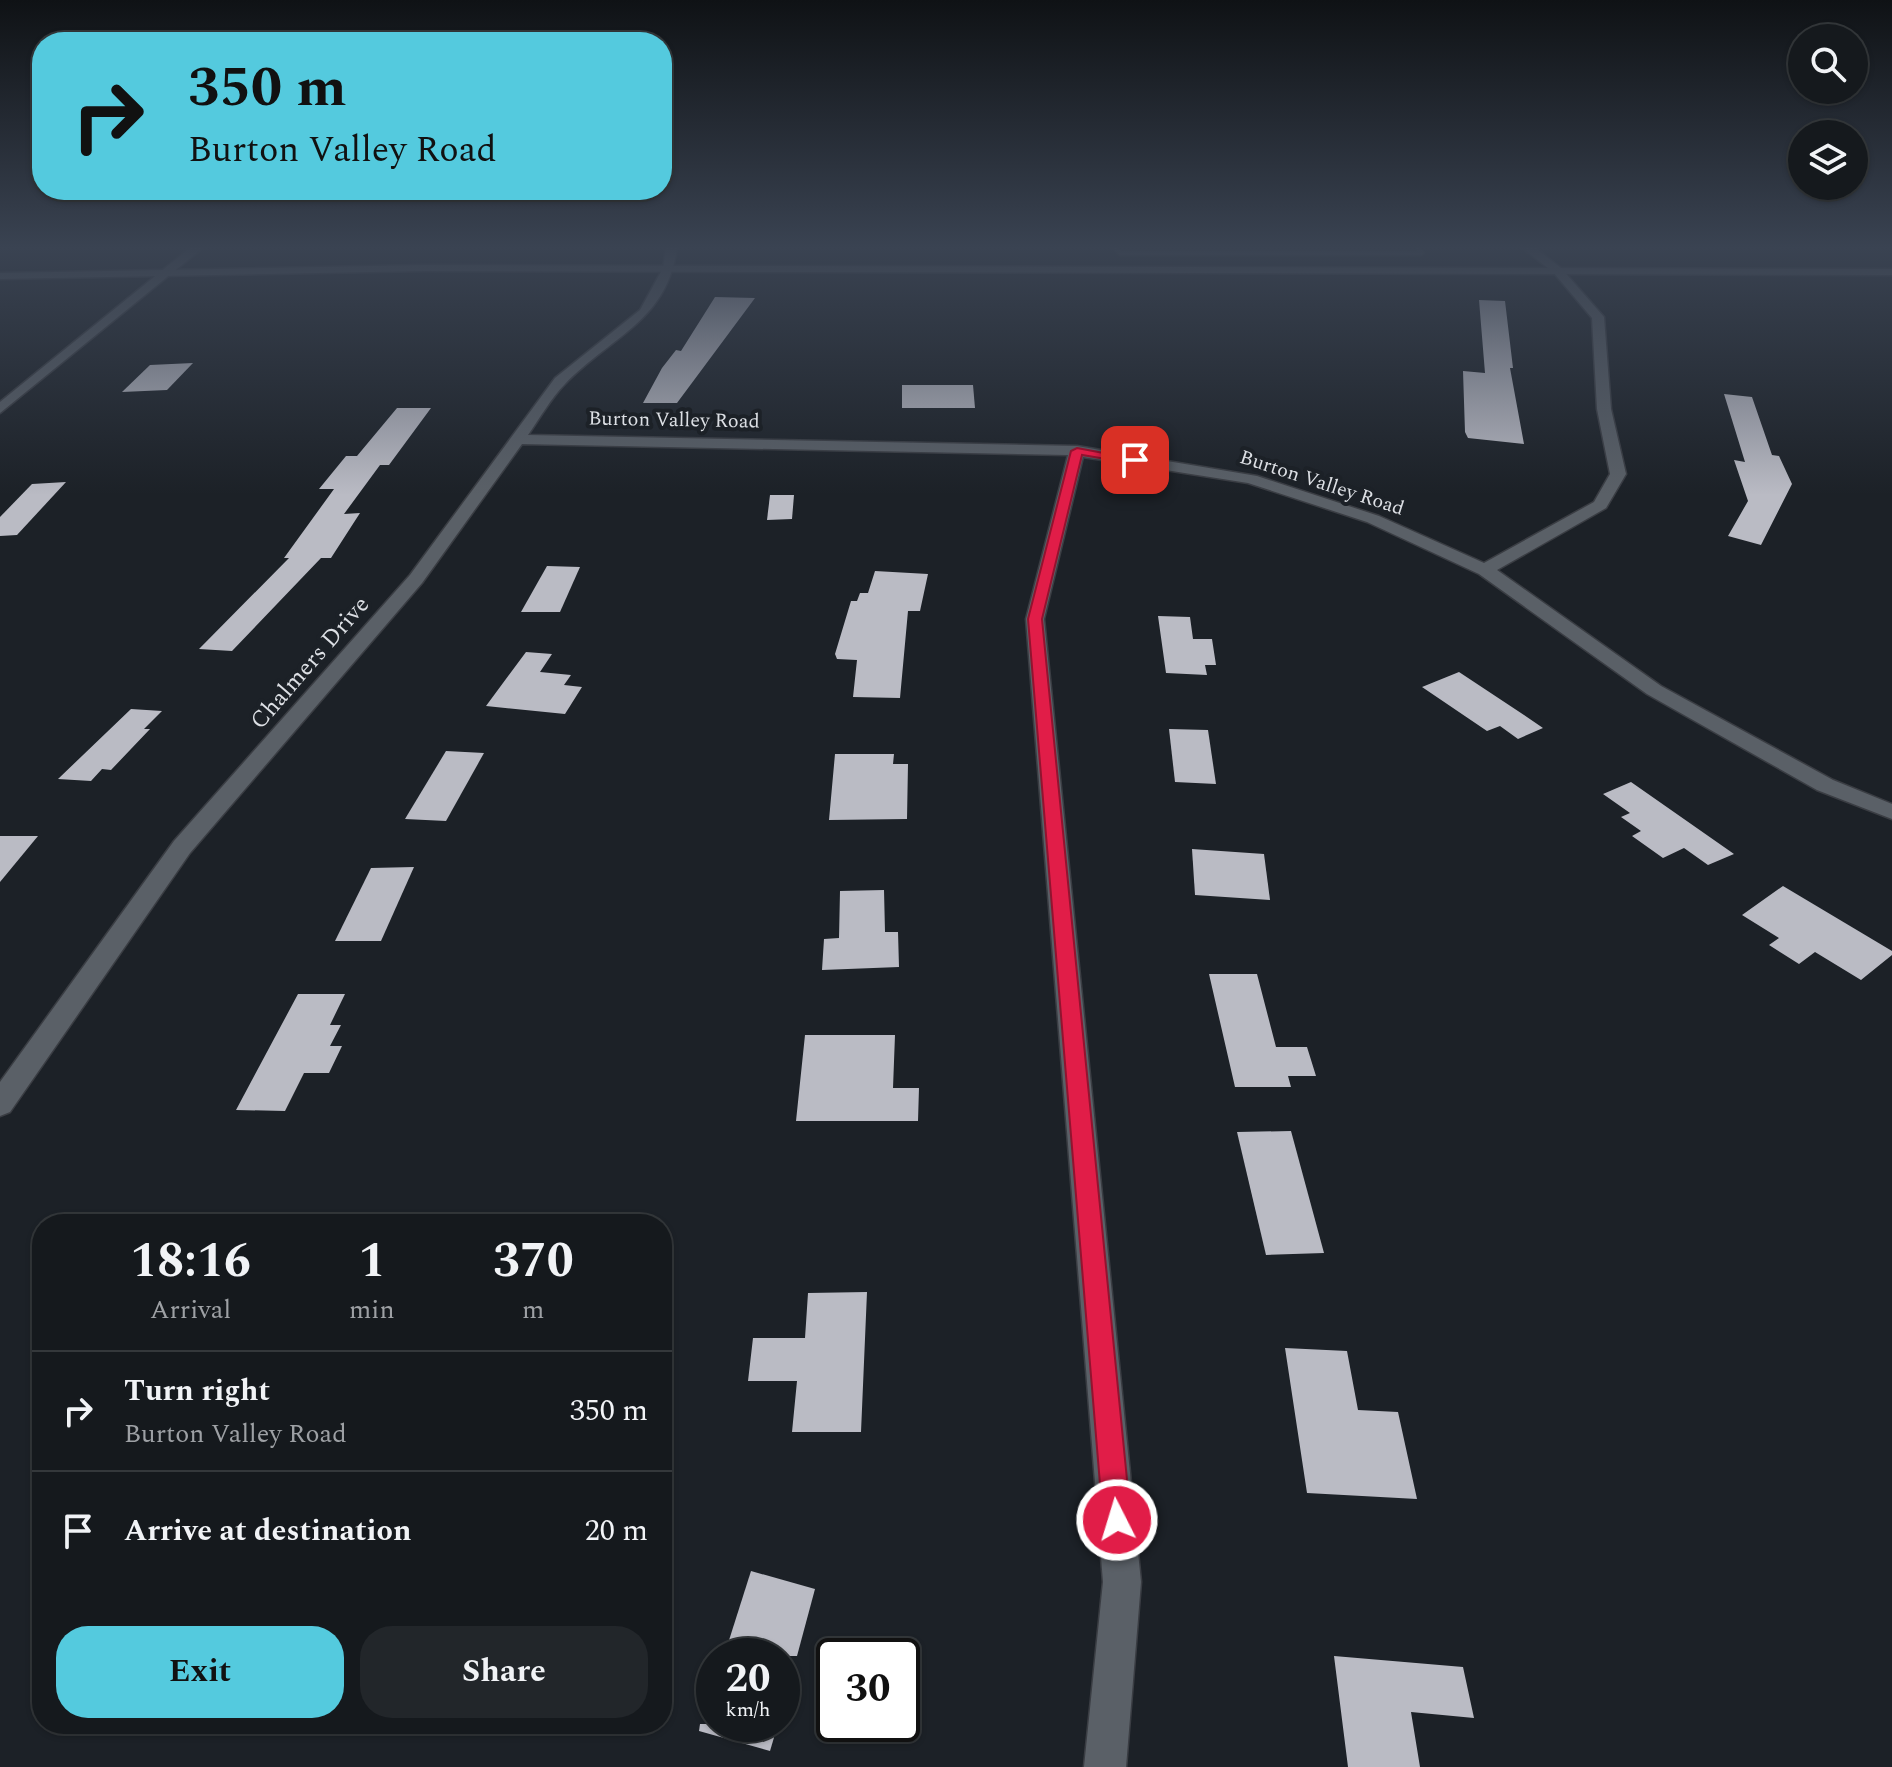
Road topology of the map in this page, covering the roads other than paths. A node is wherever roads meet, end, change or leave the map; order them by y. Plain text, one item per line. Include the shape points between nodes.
1 (95, 329) edge
2 (623, 329) edge
3 (1599, 329) edge
4 (0, 409) edge
5 (519, 439) junction
6 (1077, 451) junction
7 (1485, 570) junction
8 (1892, 812) edge
9 (0, 1104) edge
10 (1105, 1767) edge

1 - 4 street
2 - 5 street, Chalmers Drive via 560,381
3 - 7 street via 1604,409 1618,474 1600,505
5 - 6 street, Burton Valley Road
5 - 9 street, Chalmers Drive via 416,579 182,847
6 - 7 street, Burton Valley Road via 1251,479 1373,519
6 - 10 street via 1035,619 1122,1582
7 - 8 street, Burton Valley Road via 1654,690 1825,785

